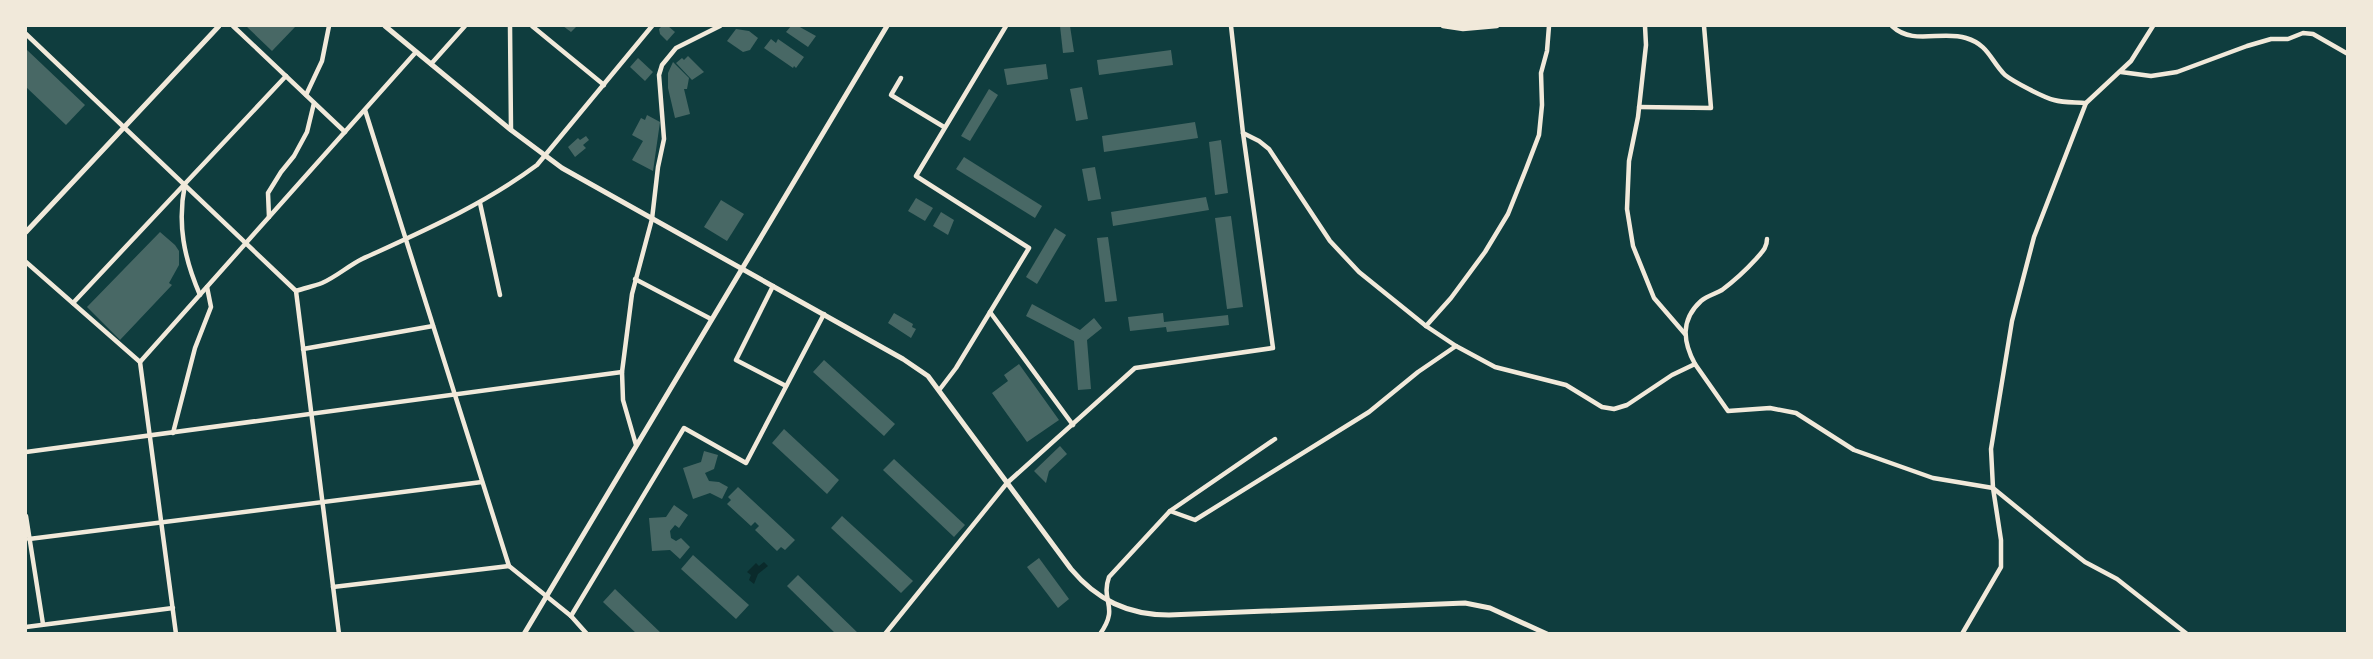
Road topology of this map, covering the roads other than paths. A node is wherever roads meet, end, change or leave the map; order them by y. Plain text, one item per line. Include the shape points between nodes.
1 (219, 26) edge
2 (233, 26) edge
3 (329, 26) edge
4 (465, 26) edge
5 (510, 26) edge
6 (532, 26) edge
7 (652, 26) edge
8 (720, 26) edge
9 (887, 26) edge
10 (1006, 26) edge
11 (1231, 26) edge
12 (1443, 26) edge
13 (1497, 26) edge
14 (1549, 26) edge
15 (1645, 26) edge
16 (1704, 26) edge
17 (1892, 26) edge
18 (2153, 26) edge
19 (388, 27) edge
20 (26, 34) edge
21 (416, 52) junction
22 (2348, 54) edge
23 (430, 64) junction
24 (2121, 72) junction
25 (286, 76) junction
26 (901, 78) dead end
27 (604, 85) junction
28 (306, 95) junction
29 (314, 103) junction
30 (2086, 103) junction
31 (1639, 107) junction
32 (365, 110) junction
33 (124, 126) junction
34 (944, 127) junction
35 (511, 130) junction
36 (345, 132) junction
37 (1243, 134) junction
38 (544, 156) junction
39 (185, 184) junction
40 (480, 203) junction
41 (269, 217) junction
42 (652, 219) junction
43 (26, 232) edge
44 (1767, 239) dead end
45 (406, 240) junction
46 (246, 243) junction
47 (26, 262) edge
48 (741, 267) junction
49 (635, 279) junction
50 (773, 286) junction
51 (207, 287) junction
52 (296, 291) junction
53 (200, 295) junction
54 (500, 295) dead end
55 (73, 303) junction
56 (990, 312) junction
57 (824, 314) junction
58 (711, 319) junction
59 (433, 326) junction
60 (1426, 326) junction
61 (1685, 334) junction
62 (1456, 346) junction
63 (303, 349) junction
64 (140, 362) junction
65 (1695, 364) junction
66 (622, 372) junction
67 (786, 386) junction
68 (940, 389) junction
69 (455, 395) junction
70 (312, 414) junction
71 (1073, 425) junction
72 (173, 432) junction
73 (150, 436) junction
74 (1275, 439) dead end
75 (636, 445) junction
76 (26, 453) edge
77 (482, 482) junction
78 (1007, 483) junction
79 (1993, 488) junction
80 (323, 502) junction
81 (1170, 511) junction
82 (26, 516) edge
83 (162, 522) junction
84 (29, 539) junction
85 (509, 566) junction
86 (333, 586) junction
87 (546, 597) junction
88 (1108, 602) junction
89 (173, 608) junction
90 (571, 616) junction
91 (43, 624) junction
92 (26, 627) edge
93 (176, 633) edge
94 (339, 633) edge
95 (524, 633) edge
96 (587, 633) edge
97 (885, 633) edge
98 (1100, 633) edge
99 (1546, 633) edge
100 (1962, 633) edge
101 (2187, 633) edge

1 - 33 street
2 - 25 street
3 - 28 street via 322,61
4 - 23 street
5 - 35 street
6 - 27 street
7 - 27 street
8 - 42 street via 681,45 660,70 665,135
9 - 48 street
10 - 34 street
11 - 37 street
12 - 13 street
14 - 60 street via 1540,74 1539,135 1508,214 1485,252
15 - 31 street
16 - 31 street via 1711,108
17 - 30 street via 1916,37 1967,38 1983,46 2014,82 2053,100
18 - 24 street via 2132,62
19 - 21 street
20 - 33 street
21 - 23 street
21 - 32 street
22 - 24 street via 2313,34 2303,33 2247,46 2177,72 2151,76
23 - 35 street
24 - 30 street
25 - 28 street
25 - 39 street
26 - 34 street via 891,95
27 - 38 street
28 - 29 street
29 - 36 street
29 - 41 street via 307,132 268,193
30 - 79 street via 2034,237 2012,321 1991,449
31 - 61 street via 1628,180 1627,209 1633,246 1654,298
32 - 36 street
32 - 45 street
33 - 39 street
33 - 43 street
34 - 56 street via 916,177 1029,248
35 - 38 street
36 - 41 street
37 - 60 street via 1269,149 1330,241 1359,272
37 - 71 street via 1273,348 1135,368
38 - 40 street
38 - 42 street
39 - 46 street
39 - 53 street via 181,202 182,240 186,262
39 - 55 street
40 - 45 street
40 - 54 street
41 - 46 street
42 - 48 street
42 - 49 street
44 - 61 street via 1766,247 1751,265 1700,302
45 - 52 street via 323,282
45 - 59 street
46 - 51 street
46 - 52 street
47 - 55 street
48 - 50 street
48 - 58 street
49 - 58 street
49 - 66 street
50 - 57 street
50 - 67 street via 736,360
51 - 53 street
51 - 72 street via 211,307 195,348
52 - 63 street
53 - 64 street
55 - 64 street
56 - 68 street
56 - 71 street
57 - 67 street
57 - 68 street via 916,367
58 - 75 street
59 - 63 street
59 - 69 street
60 - 62 street
61 - 65 street via 1686,348
62 - 65 street via 1495,367 1566,385 1614,410
62 - 81 street via 1369,412 1195,520
63 - 70 street
64 - 73 street
65 - 79 street via 1728,411 1770,408 1796,414 1854,450 1933,478
66 - 69 street
66 - 75 street via 624,406
67 - 90 street via 746,463 684,428
68 - 78 street
69 - 70 street
69 - 77 street
70 - 72 street
70 - 80 street
71 - 78 street
72 - 73 street
73 - 76 street
73 - 83 street
74 - 81 street
75 - 87 street
77 - 80 street
77 - 85 street
78 - 88 street via 1078,578
78 - 97 street
79 - 100 street via 2001,567
79 - 101 street via 2085,562 2117,579
80 - 83 street
80 - 86 street
81 - 88 street via 1112,572 1106,586
82 - 84 street
83 - 84 street
83 - 89 street
84 - 91 street
85 - 86 street
85 - 87 street
86 - 94 street
87 - 90 street
87 - 95 street
88 - 98 street via 1109,619
88 - 99 street via 1134,612 1169,615 1465,603 1490,608
89 - 91 street
89 - 93 street
90 - 96 street
91 - 92 street

